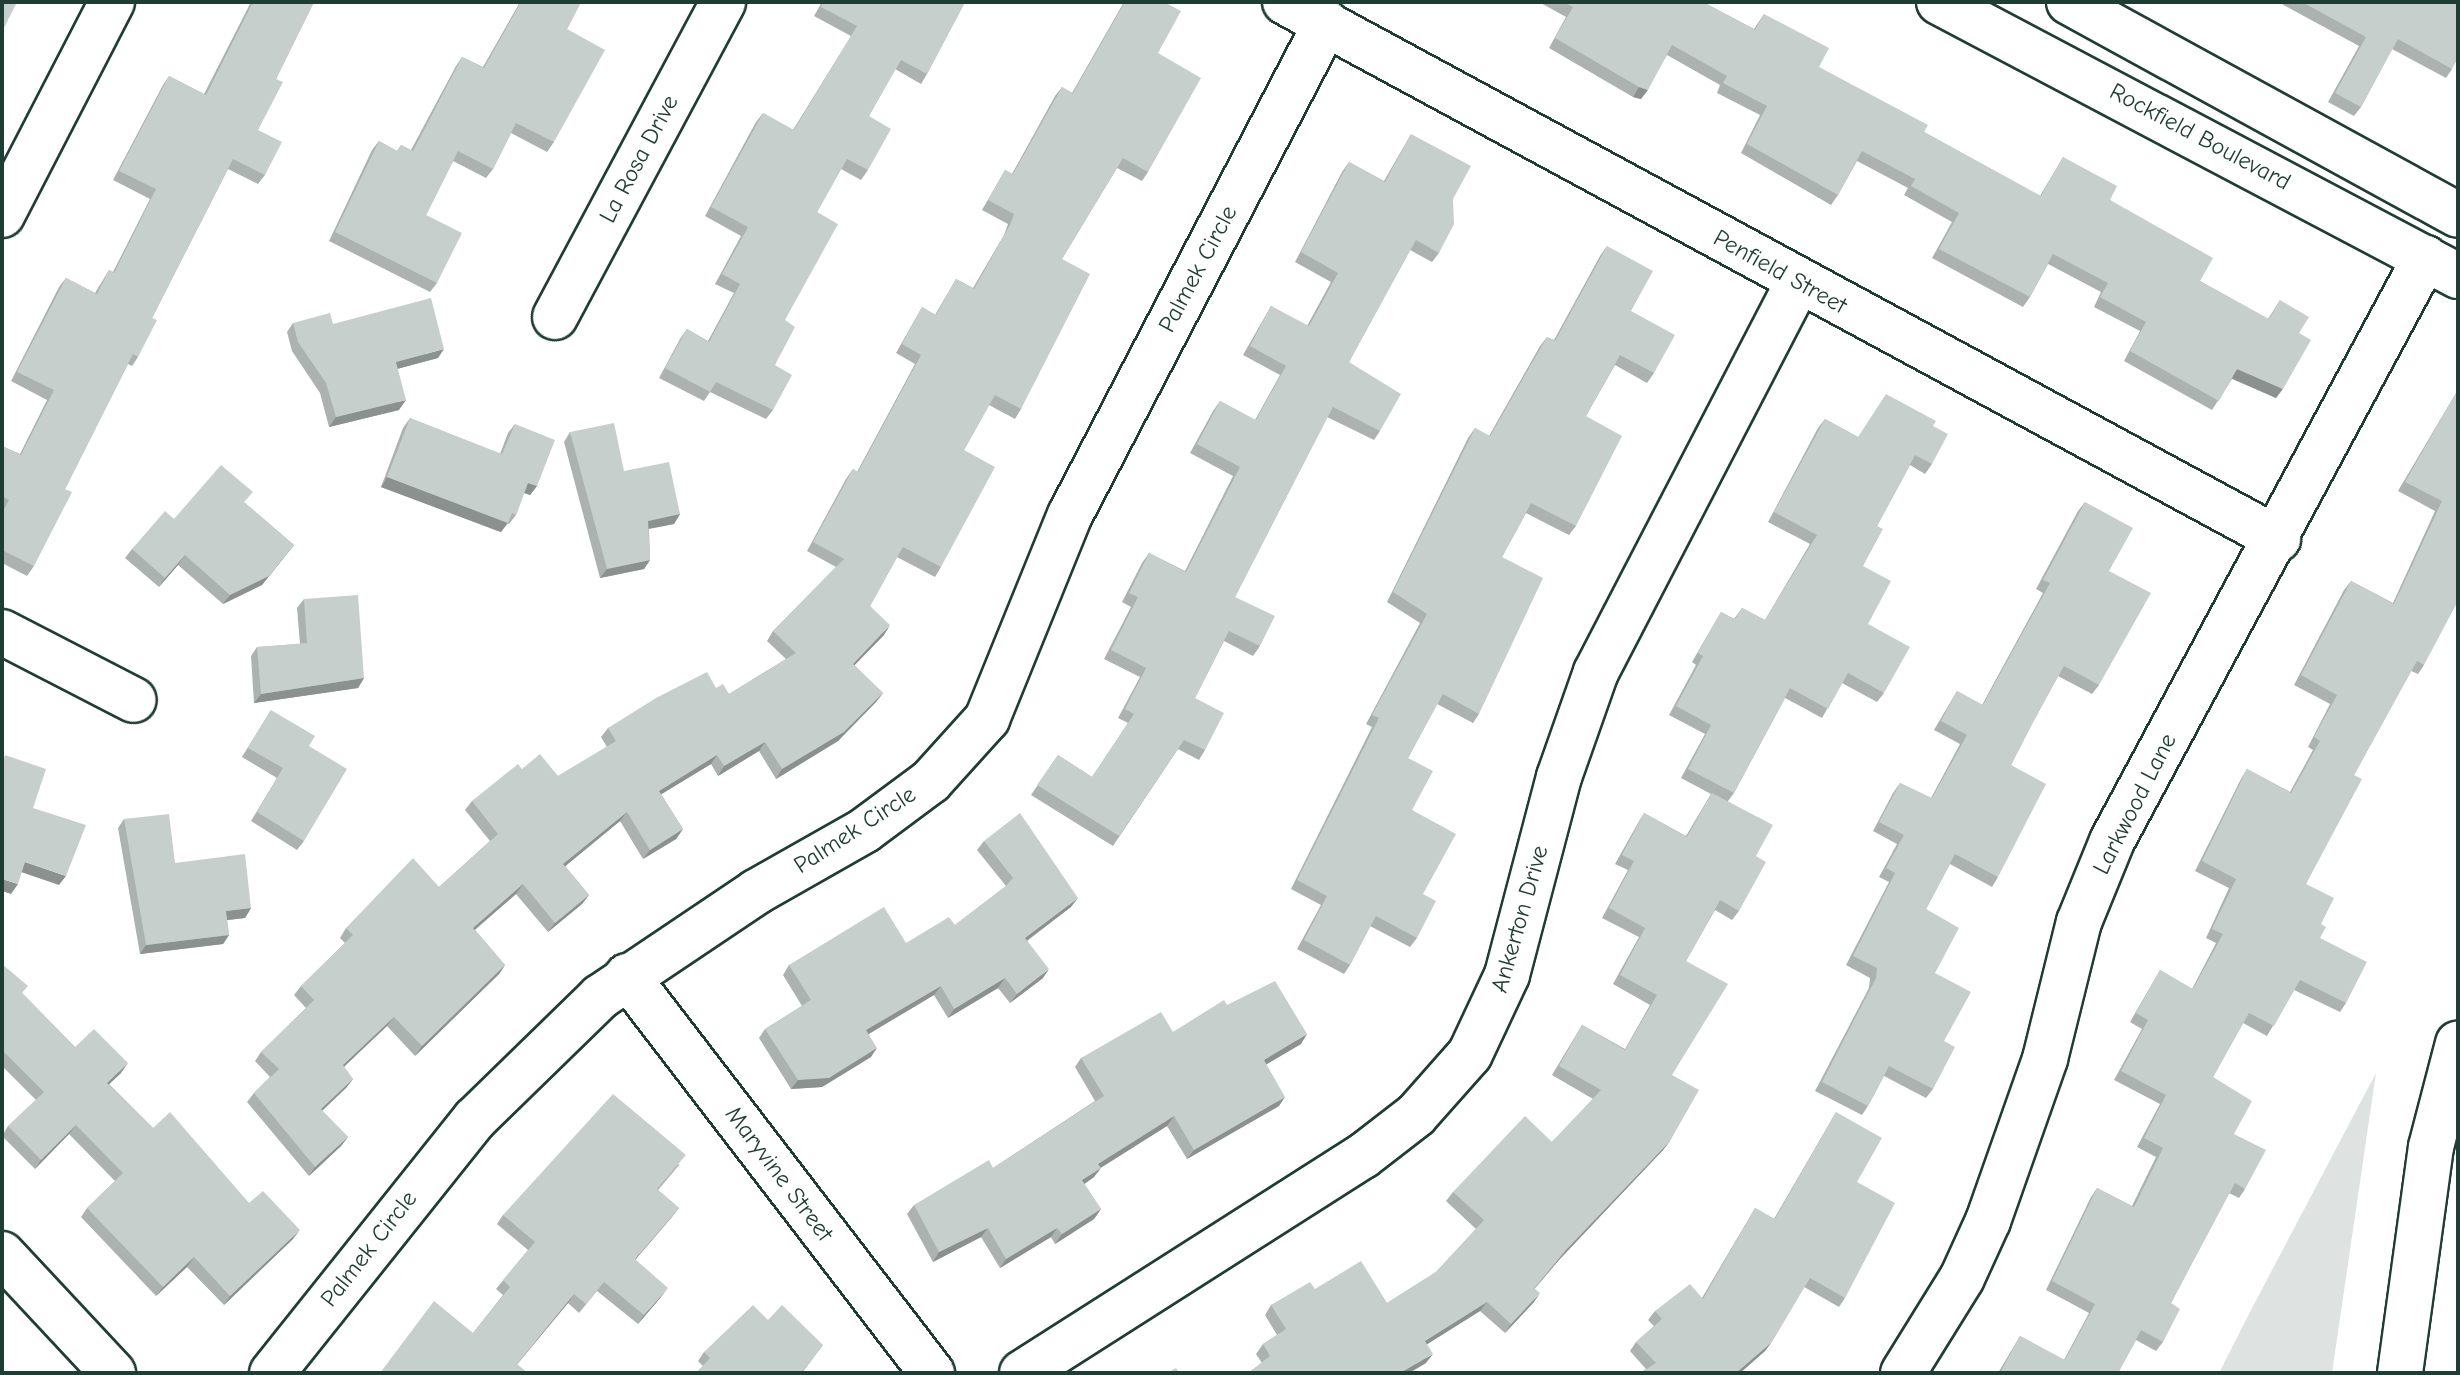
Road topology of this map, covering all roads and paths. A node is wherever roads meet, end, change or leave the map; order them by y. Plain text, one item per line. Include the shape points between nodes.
1 (112, 2) edge
2 (723, 2) edge
3 (1285, 2) edge
4 (1939, 2) edge
5 (2069, 2) edge
6 (1326, 23) junction
7 (2456, 210) edge
8 (2, 215) edge
9 (2442, 267) edge
10 (1798, 282) junction
11 (555, 317) dead end
12 (2278, 539) junction
13 (2, 632) edge
14 (134, 700) dead end
15 (627, 976) junction
16 (2458, 1043) edge
17 (2, 1254) edge
18 (113, 1373) edge
19 (272, 1373) edge
20 (932, 1373) edge
21 (1022, 1373) edge
22 (1903, 1373) edge
23 (2400, 1373) edge

1 - 8 street
2 - 11 street, La Rosa Drive
3 - 6 street, Penfield Street
4 - 9 street, Rockfield Boulevard
5 - 7 street
6 - 10 street, Penfield Street
6 - 15 street, Palmek Circle via 1070,515 987,719 931,781 865,830
9 - 12 street, Larkwood Lane
10 - 12 street, Penfield Street
10 - 21 street, Ankerton Drive via 1596,672 1559,777 1507,975 1470,1054 1416,1115 1363,1156
12 - 22 street, Larkwood Lane via 2112,841 2079,922 2045,1059 1993,1208 1962,1278
13 - 14 street
15 - 19 street, Palmek Circle via 475,1119
15 - 20 street, Maryvine Street
16 - 23 street via 2431,1147
17 - 18 street

